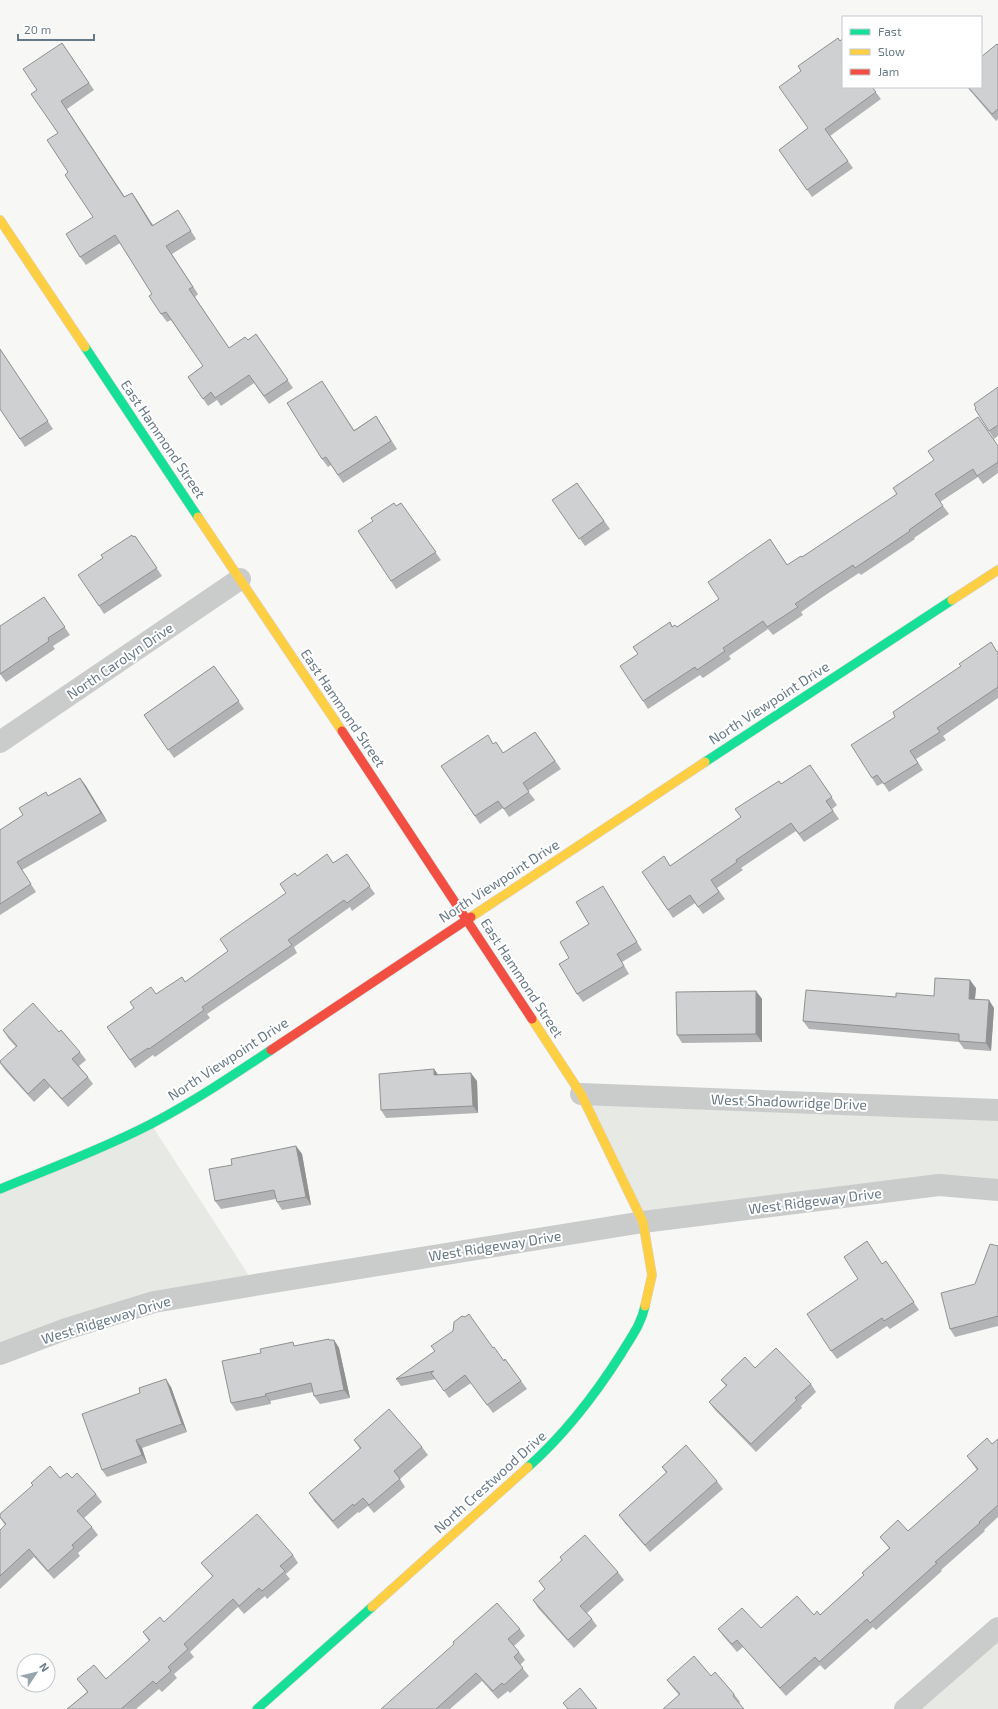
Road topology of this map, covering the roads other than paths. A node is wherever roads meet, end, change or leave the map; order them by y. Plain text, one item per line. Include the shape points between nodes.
1 (0, 220) edge
2 (998, 570) edge
3 (240, 580) junction
4 (0, 742) edge
5 (467, 919) junction
6 (580, 1094) junction
7 (998, 1110) edge
8 (0, 1189) edge
9 (998, 1190) edge
10 (643, 1222) junction
11 (0, 1354) edge
12 (998, 1628) edge
13 (257, 1709) edge
14 (905, 1709) edge

1 - 3 street, East Hammond Street
2 - 5 street, North Viewpoint Drive
3 - 4 street, North Carolyn Drive
3 - 5 street, East Hammond Street
5 - 6 street, East Hammond Street
5 - 8 street, North Viewpoint Drive via 195,1100 110,1144
6 - 7 street, West Shadowridge Drive
6 - 10 street, East Hammond Street
9 - 10 street, West Ridgeway Drive via 939,1185
10 - 11 street, West Ridgeway Drive via 154,1302 66,1329
10 - 13 street, North Crestwood Drive via 652,1275 642,1320 582,1410 533,1463
12 - 14 street

